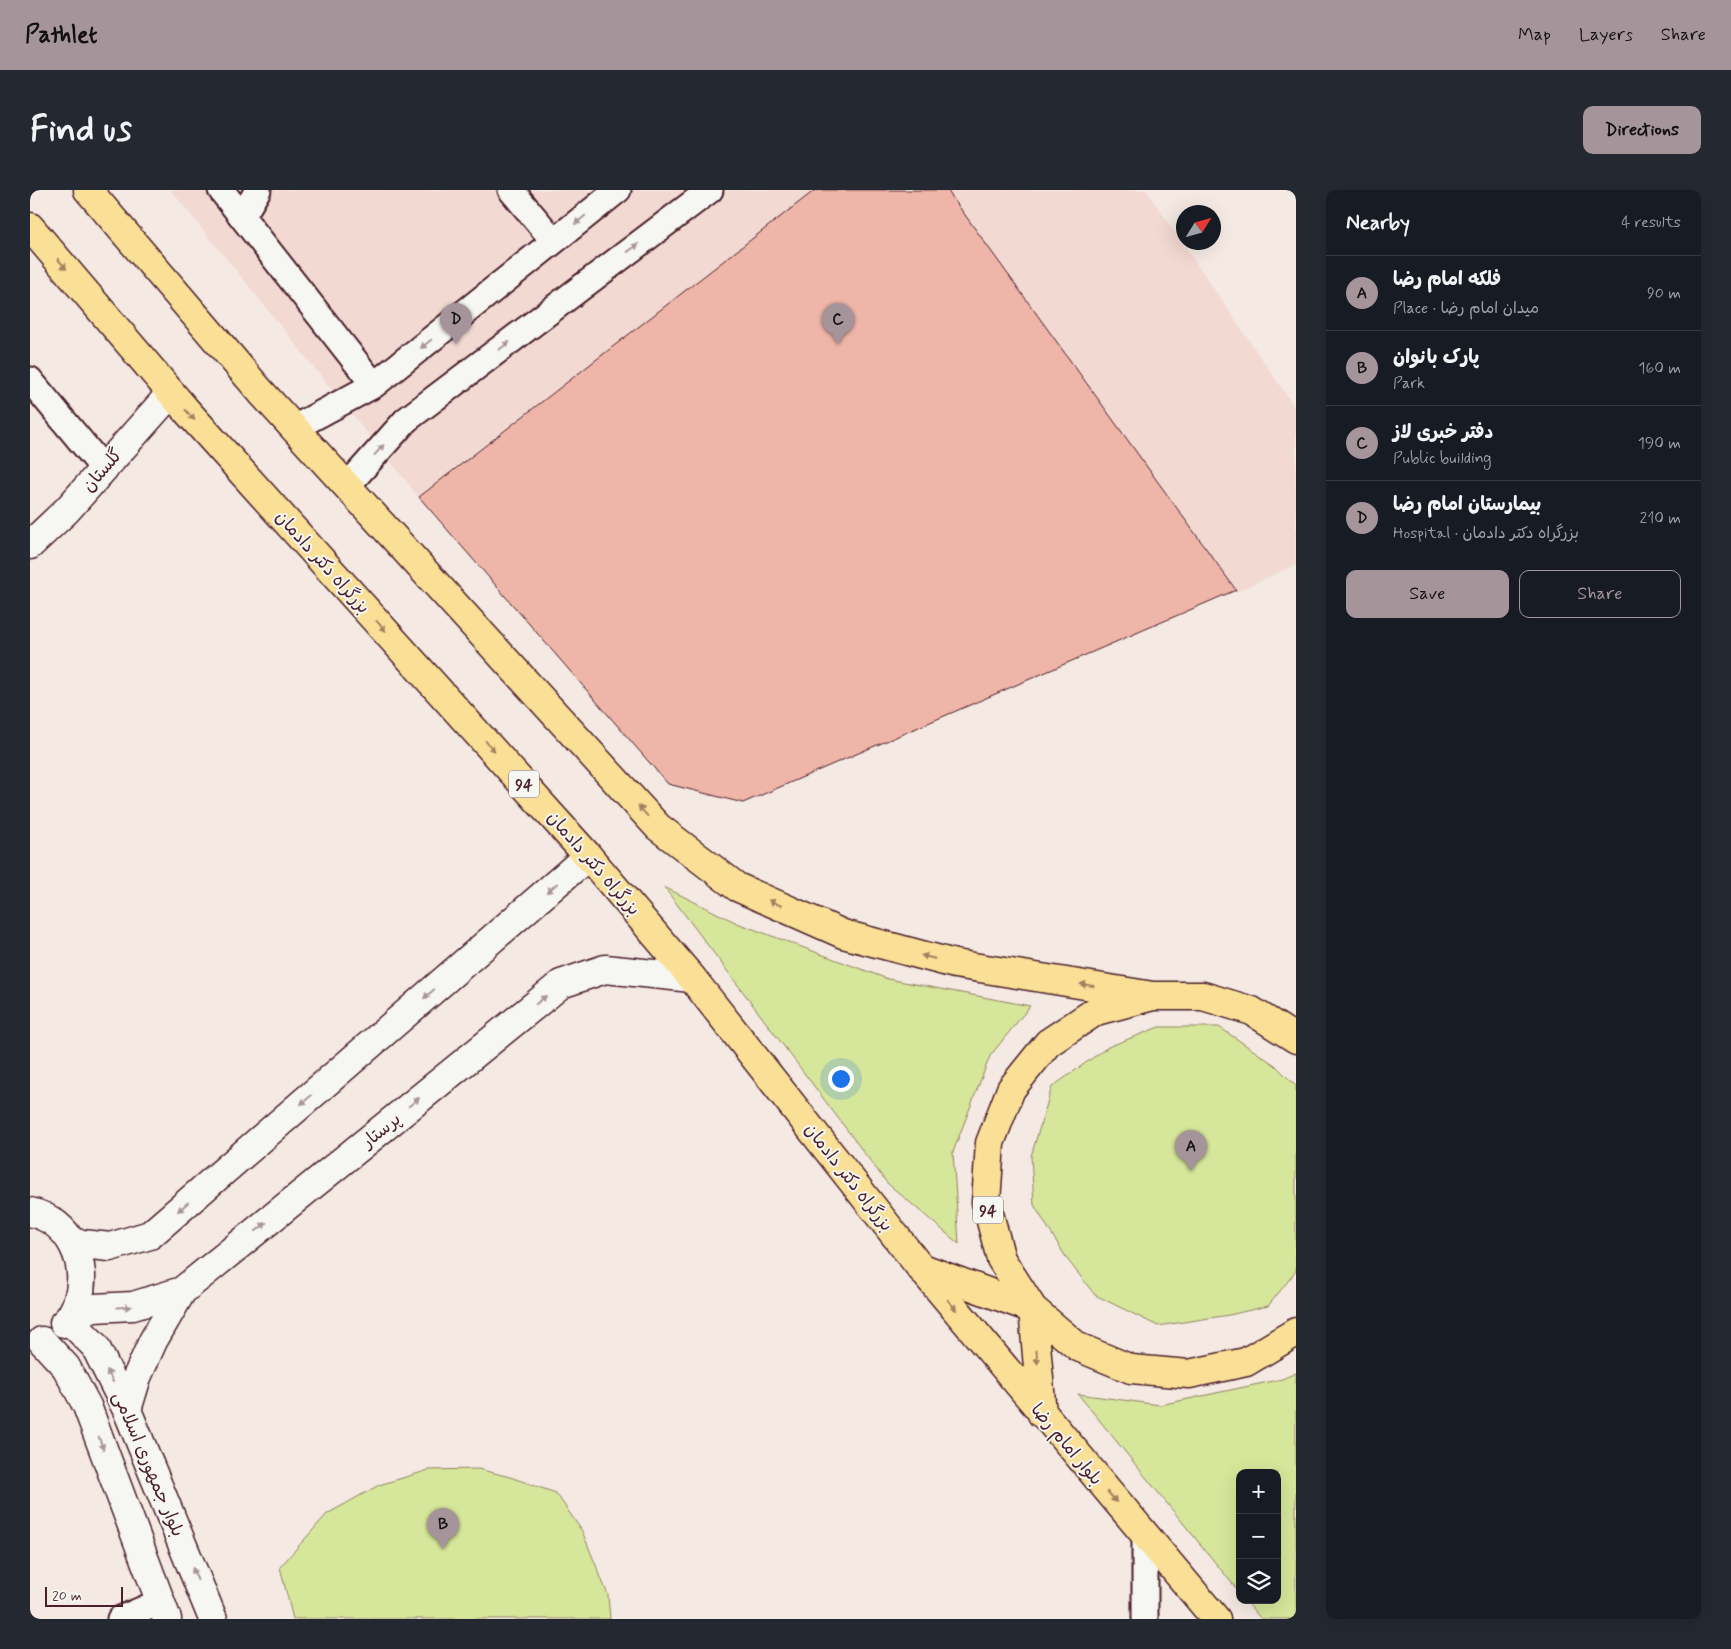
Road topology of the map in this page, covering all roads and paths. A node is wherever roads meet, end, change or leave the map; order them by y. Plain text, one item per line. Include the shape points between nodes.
1 (88, 190) edge
2 (221, 190) edge
3 (258, 190) edge
4 (511, 190) edge
5 (618, 190) edge
6 (710, 190) edge
7 (242, 217) junction
8 (30, 227) edge
9 (554, 242) junction
10 (30, 380) edge
11 (374, 386) junction
12 (171, 393) junction
13 (294, 428) junction
14 (103, 468) junction
15 (347, 486) junction
16 (30, 545) edge
17 (588, 856) junction
18 (692, 978) junction
19 (1153, 996) junction
20 (1252, 1010) junction
21 (1296, 1019) edge
22 (1296, 1039) edge
23 (30, 1212) edge
24 (73, 1243) junction
25 (920, 1267) junction
26 (182, 1291) junction
27 (1033, 1309) junction
28 (72, 1314) junction
29 (1296, 1332) edge
30 (36, 1343) edge
31 (127, 1410) junction
32 (1042, 1414) junction
33 (1145, 1536) junction
34 (164, 1611) edge
35 (120, 1619) edge
36 (213, 1619) edge
37 (1145, 1619) edge
38 (1216, 1619) edge

1 - 13 main road, 94
2 - 7 street
3 - 7 street
4 - 9 street
5 -> 9 street
15 -> 6 street via 406,420
7 - 11 street
8 -> 12 main road, بزرگراه دکتر دادمان / 94
9 -> 11 street
10 - 14 street
11 - 13 street
12 - 14 main road, گلستان
12 -> 17 main road, بزرگراه دکتر دادمان / 94
13 - 15 main road, 94
14 - 16 main road, گلستان via 67,510
19 -> 15 main road, 94 via 955,964 844,934 737,887 658,827
17 - 18 main road, بزرگراه دکتر دادمان / 94
17 -> 24 main road via 150,1236 110,1247
18 - 25 main road, بزرگراه دکتر دادمان / 94
26 -> 18 main road, پرستار via 561,984 605,969
19 - 20 main road, 94 via 1203,996
19 - 27 main road, 94 via 1096,1011 1048,1043 1011,1089 990,1144 986,1202 1001,1259
20 - 21 main road, 94
20 - 22 main road, 94
23 - 24 main road via 40,1214 58,1226
24 - 28 main road via 81,1264 81,1287
25 - 27 main road, 94
25 -> 32 main road, بلوار امام رضا
28 -> 26 main road, پرستار via 133,1306
26 - 31 main road via 140,1370
27 - 29 main road, 94 via 1078,1347 1131,1369 1151,1371 1189,1374 1246,1362
27 -> 32 main road
28 - 30 main road
31 -> 28 main road, بلوار جمهوری اسلامی via 95,1346
30 -> 34 main road, بلوار جمهوری اسلامی via 66,1367 87,1406
36 -> 31 main road, بلوار جمهوری اسلامی
32 -> 33 main road, بلوار امام رضا
33 - 37 street
33 - 38 main road, بلوار امام رضا
34 - 35 street

